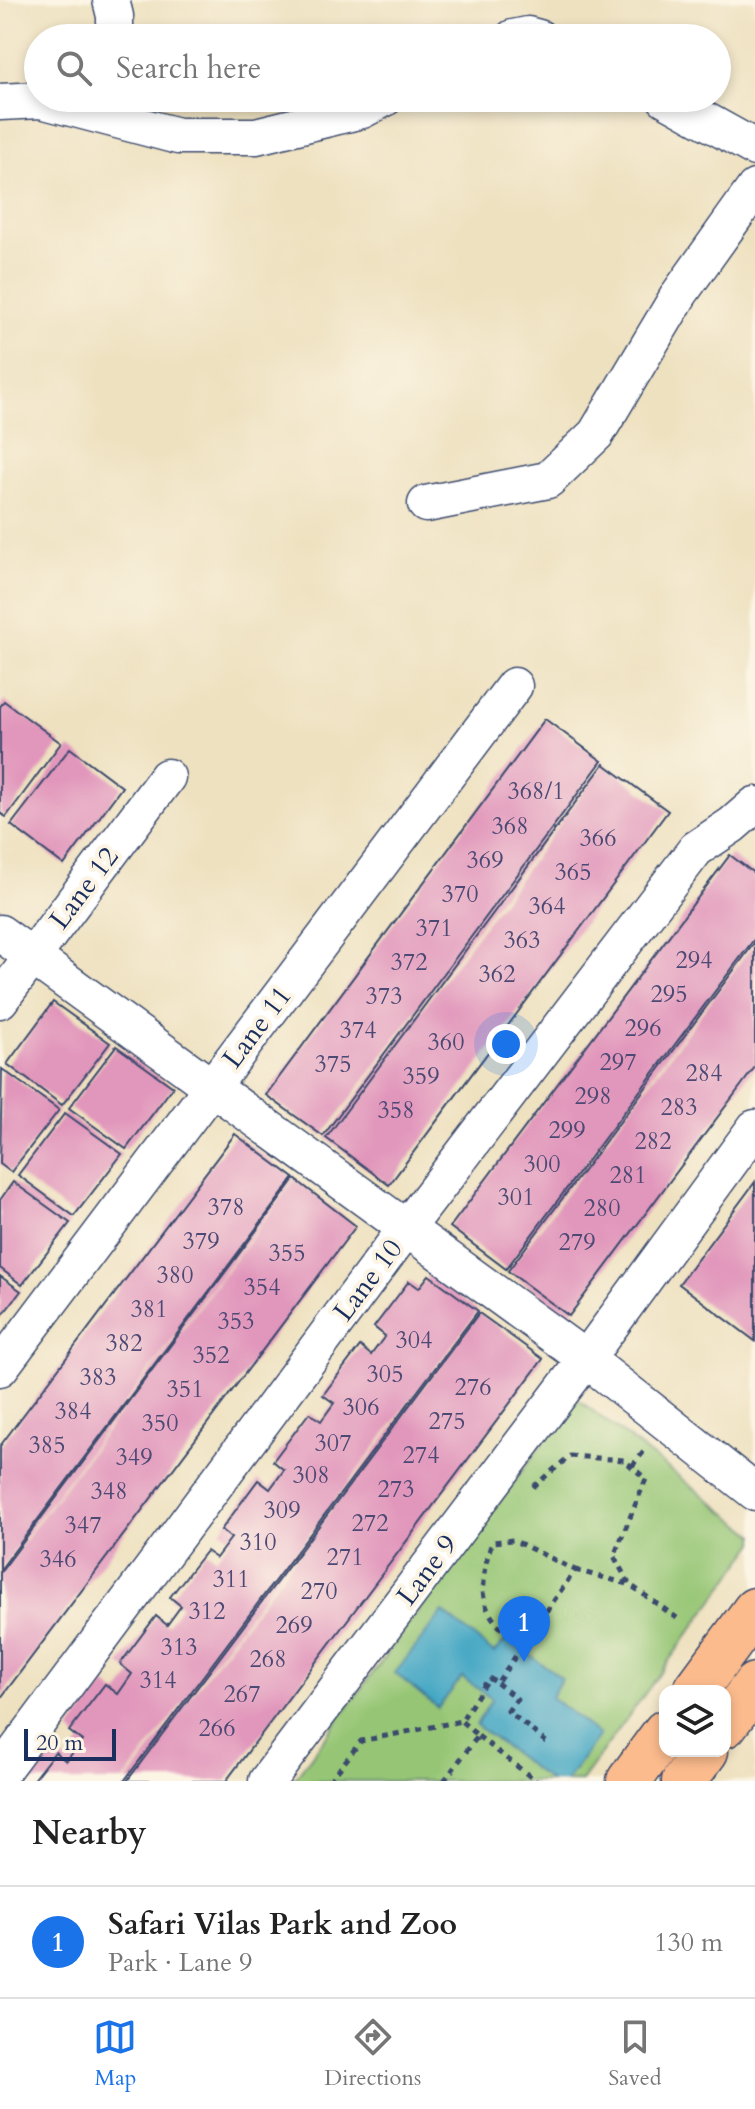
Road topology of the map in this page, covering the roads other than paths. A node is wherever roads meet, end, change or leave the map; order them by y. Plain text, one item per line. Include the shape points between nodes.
1 (111, 0) edge
2 (115, 24) edge
3 (24, 101) edge
4 (0, 102) edge
5 (112, 112) edge
6 (354, 112) edge
7 (690, 112) edge
8 (755, 148) edge
9 (755, 188) edge
10 (426, 504) dead end
11 (514, 686) dead end
12 (167, 777) dead end
13 (755, 805) edge
14 (0, 933) edge
15 (33, 957) junction
16 (0, 1000) edge
17 (212, 1087) junction
18 (755, 1128) edge
19 (405, 1230) junction
20 (586, 1359) junction
21 (0, 1368) edge
22 (755, 1492) edge
23 (755, 1610) edge
24 (699, 1685) edge
25 (755, 1685) edge
26 (731, 1717) edge
27 (659, 1740) edge
28 (702, 1757) edge
29 (0, 1773) edge
30 (267, 1781) edge
31 (629, 1781) edge
32 (684, 1781) edge

1 - 2 street
3 - 4 street
5 - 6 street via 178,136 256,136
7 - 8 street
9 - 10 street via 680,293 596,434 548,480
11 - 17 street, Lane 11
12 - 15 street, Lane 12
13 - 19 street, Lane 10 via 696,849
14 - 15 street
15 - 16 street, Lane 12
15 - 17 street
17 - 19 street
17 - 21 street, Lane 11
18 - 20 street, Lane 9
19 - 20 street
19 - 29 street, Lane 10
20 - 22 street
20 - 30 street, Lane 9
23 - 24 main road
25 - 26 main road
27 - 31 main road
28 - 32 main road

